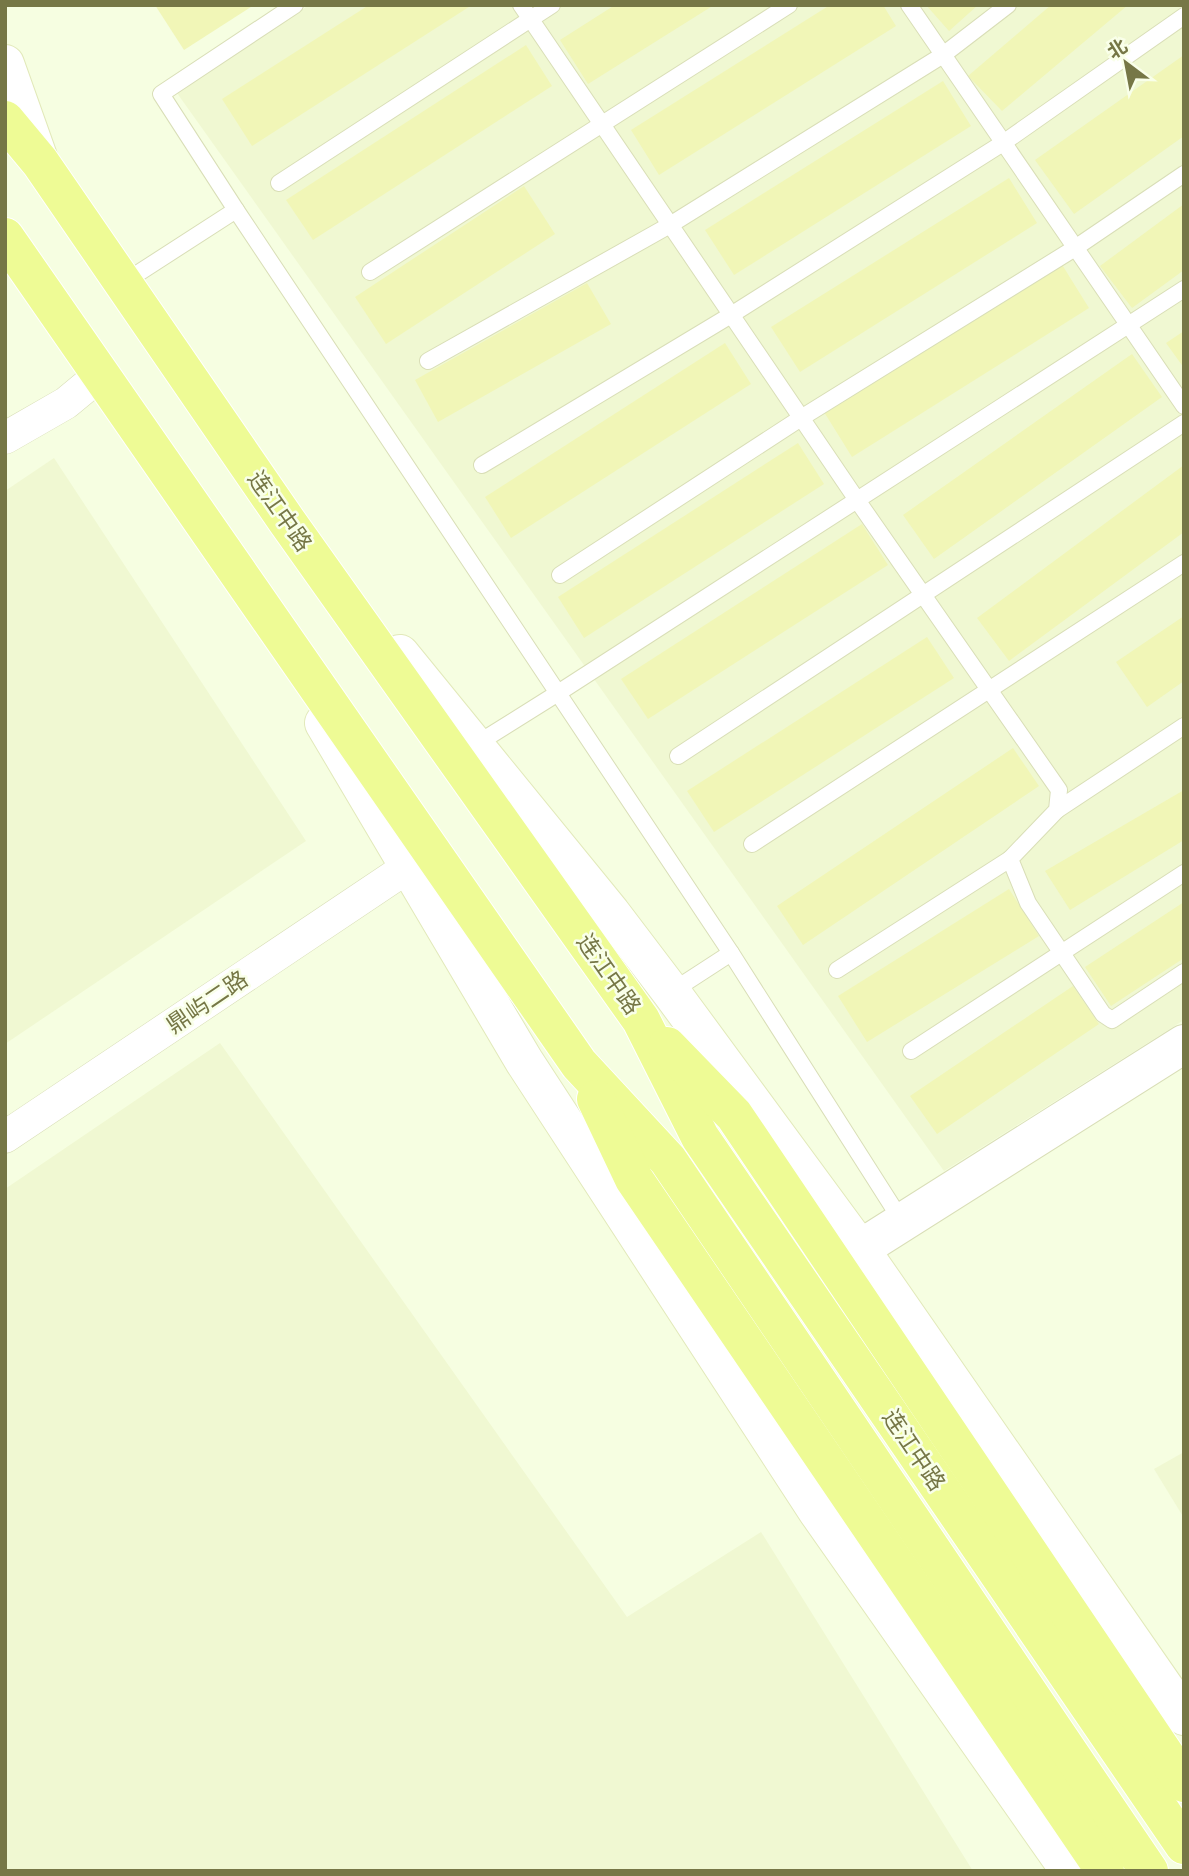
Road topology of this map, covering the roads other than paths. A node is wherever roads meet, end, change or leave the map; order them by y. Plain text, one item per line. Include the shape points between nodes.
1 (295, 5) edge
2 (521, 5) edge
3 (552, 5) edge
4 (789, 5) edge
5 (909, 5) edge
6 (1008, 5) edge
7 (1184, 16) edge
8 (531, 20) junction
9 (943, 55) junction
10 (5, 64) edge
11 (5, 120) edge
12 (602, 124) junction
13 (1003, 143) junction
14 (40, 162) junction
15 (1184, 174) edge
16 (279, 183) dead end
17 (236, 210) junction
18 (670, 225) junction
19 (5, 237) edge
20 (1075, 248) junction
21 (370, 272) dead end
22 (123, 283) junction
23 (1184, 289) edge
24 (731, 315) junction
25 (1128, 325) junction
26 (428, 360) dead end
27 (101, 374) junction
28 (1184, 406) edge
29 (801, 418) junction
30 (1184, 423) edge
31 (5, 438) edge
32 (482, 464) dead end
33 (857, 500) junction
34 (286, 520) junction
35 (232, 564) junction
36 (1184, 564) edge
37 (560, 575) dead end
38 (923, 595) junction
39 (989, 690) junction
40 (558, 693) junction
41 (1184, 726) edge
42 (475, 745) junction
43 (678, 756) dead end
44 (1058, 810) junction
45 (752, 844) dead end
46 (1010, 859) junction
47 (408, 867) junction
48 (1184, 873) edge
49 (731, 953) junction
50 (1062, 953) junction
51 (837, 970) dead end
52 (1184, 972) edge
53 (671, 992) junction
54 (642, 1020) junction
55 (1184, 1044) edge
56 (911, 1051) dead end
57 (579, 1064) junction
58 (5, 1137) edge
59 (903, 1223) junction
60 (860, 1249) junction
61 (1184, 1716) edge
62 (1184, 1783) edge
63 (1184, 1845) edge
64 (1070, 1871) edge
65 (1105, 1871) edge
66 (1149, 1871) edge

1 - 17 lane via 161,94
2 - 8 lane
3 - 8 lane
4 - 12 lane
5 - 9 lane
6 - 9 lane
7 - 13 lane
8 - 12 lane
8 - 16 lane
9 - 13 lane
9 - 18 lane
10 - 14 main road
11 - 14 highway, 连江中路
12 - 18 lane
12 - 21 lane
13 - 20 lane
13 - 24 lane
14 - 22 highway, 连江中路
15 - 20 lane
17 - 22 lane
17 - 40 lane
18 - 24 lane
18 - 26 lane
19 - 27 highway, 连江中路
20 - 25 lane
20 - 29 lane
22 - 34 highway, 连江中路
23 - 25 lane
24 - 29 lane
24 - 32 lane
25 - 28 lane
25 - 33 lane
27 - 31 street via 66,403
27 - 35 highway, 连江中路
29 - 33 lane
29 - 37 lane
30 - 38 lane
33 - 38 lane
33 - 40 lane
34 - 42 main road
34 - 54 highway, 连江中路
35 - 47 main road
35 - 57 highway, 连江中路
36 - 39 lane
38 - 39 lane
38 - 43 lane
39 - 44 lane via 1059,790
39 - 45 lane
40 - 42 lane
40 - 49 lane
41 - 44 lane
42 - 53 main road
44 - 46 lane
46 - 50 lane via 1028,903
46 - 51 lane
47 - 58 street, 鼎屿二路
47 - 64 main road via 524,1061 818,1512
48 - 50 lane
49 - 53 lane
49 - 59 lane
50 - 52 lane via 1102,1014 1112,1020
50 - 56 lane
53 - 60 main road
54 - 62 highway via 734,1115
54 - 63 highway, 连江中路 via 700,1137
55 - 59 main road
57 - 65 highway via 634,1179
57 - 66 highway, 连江中路 via 668,1160
59 - 60 main road
60 - 61 main road

